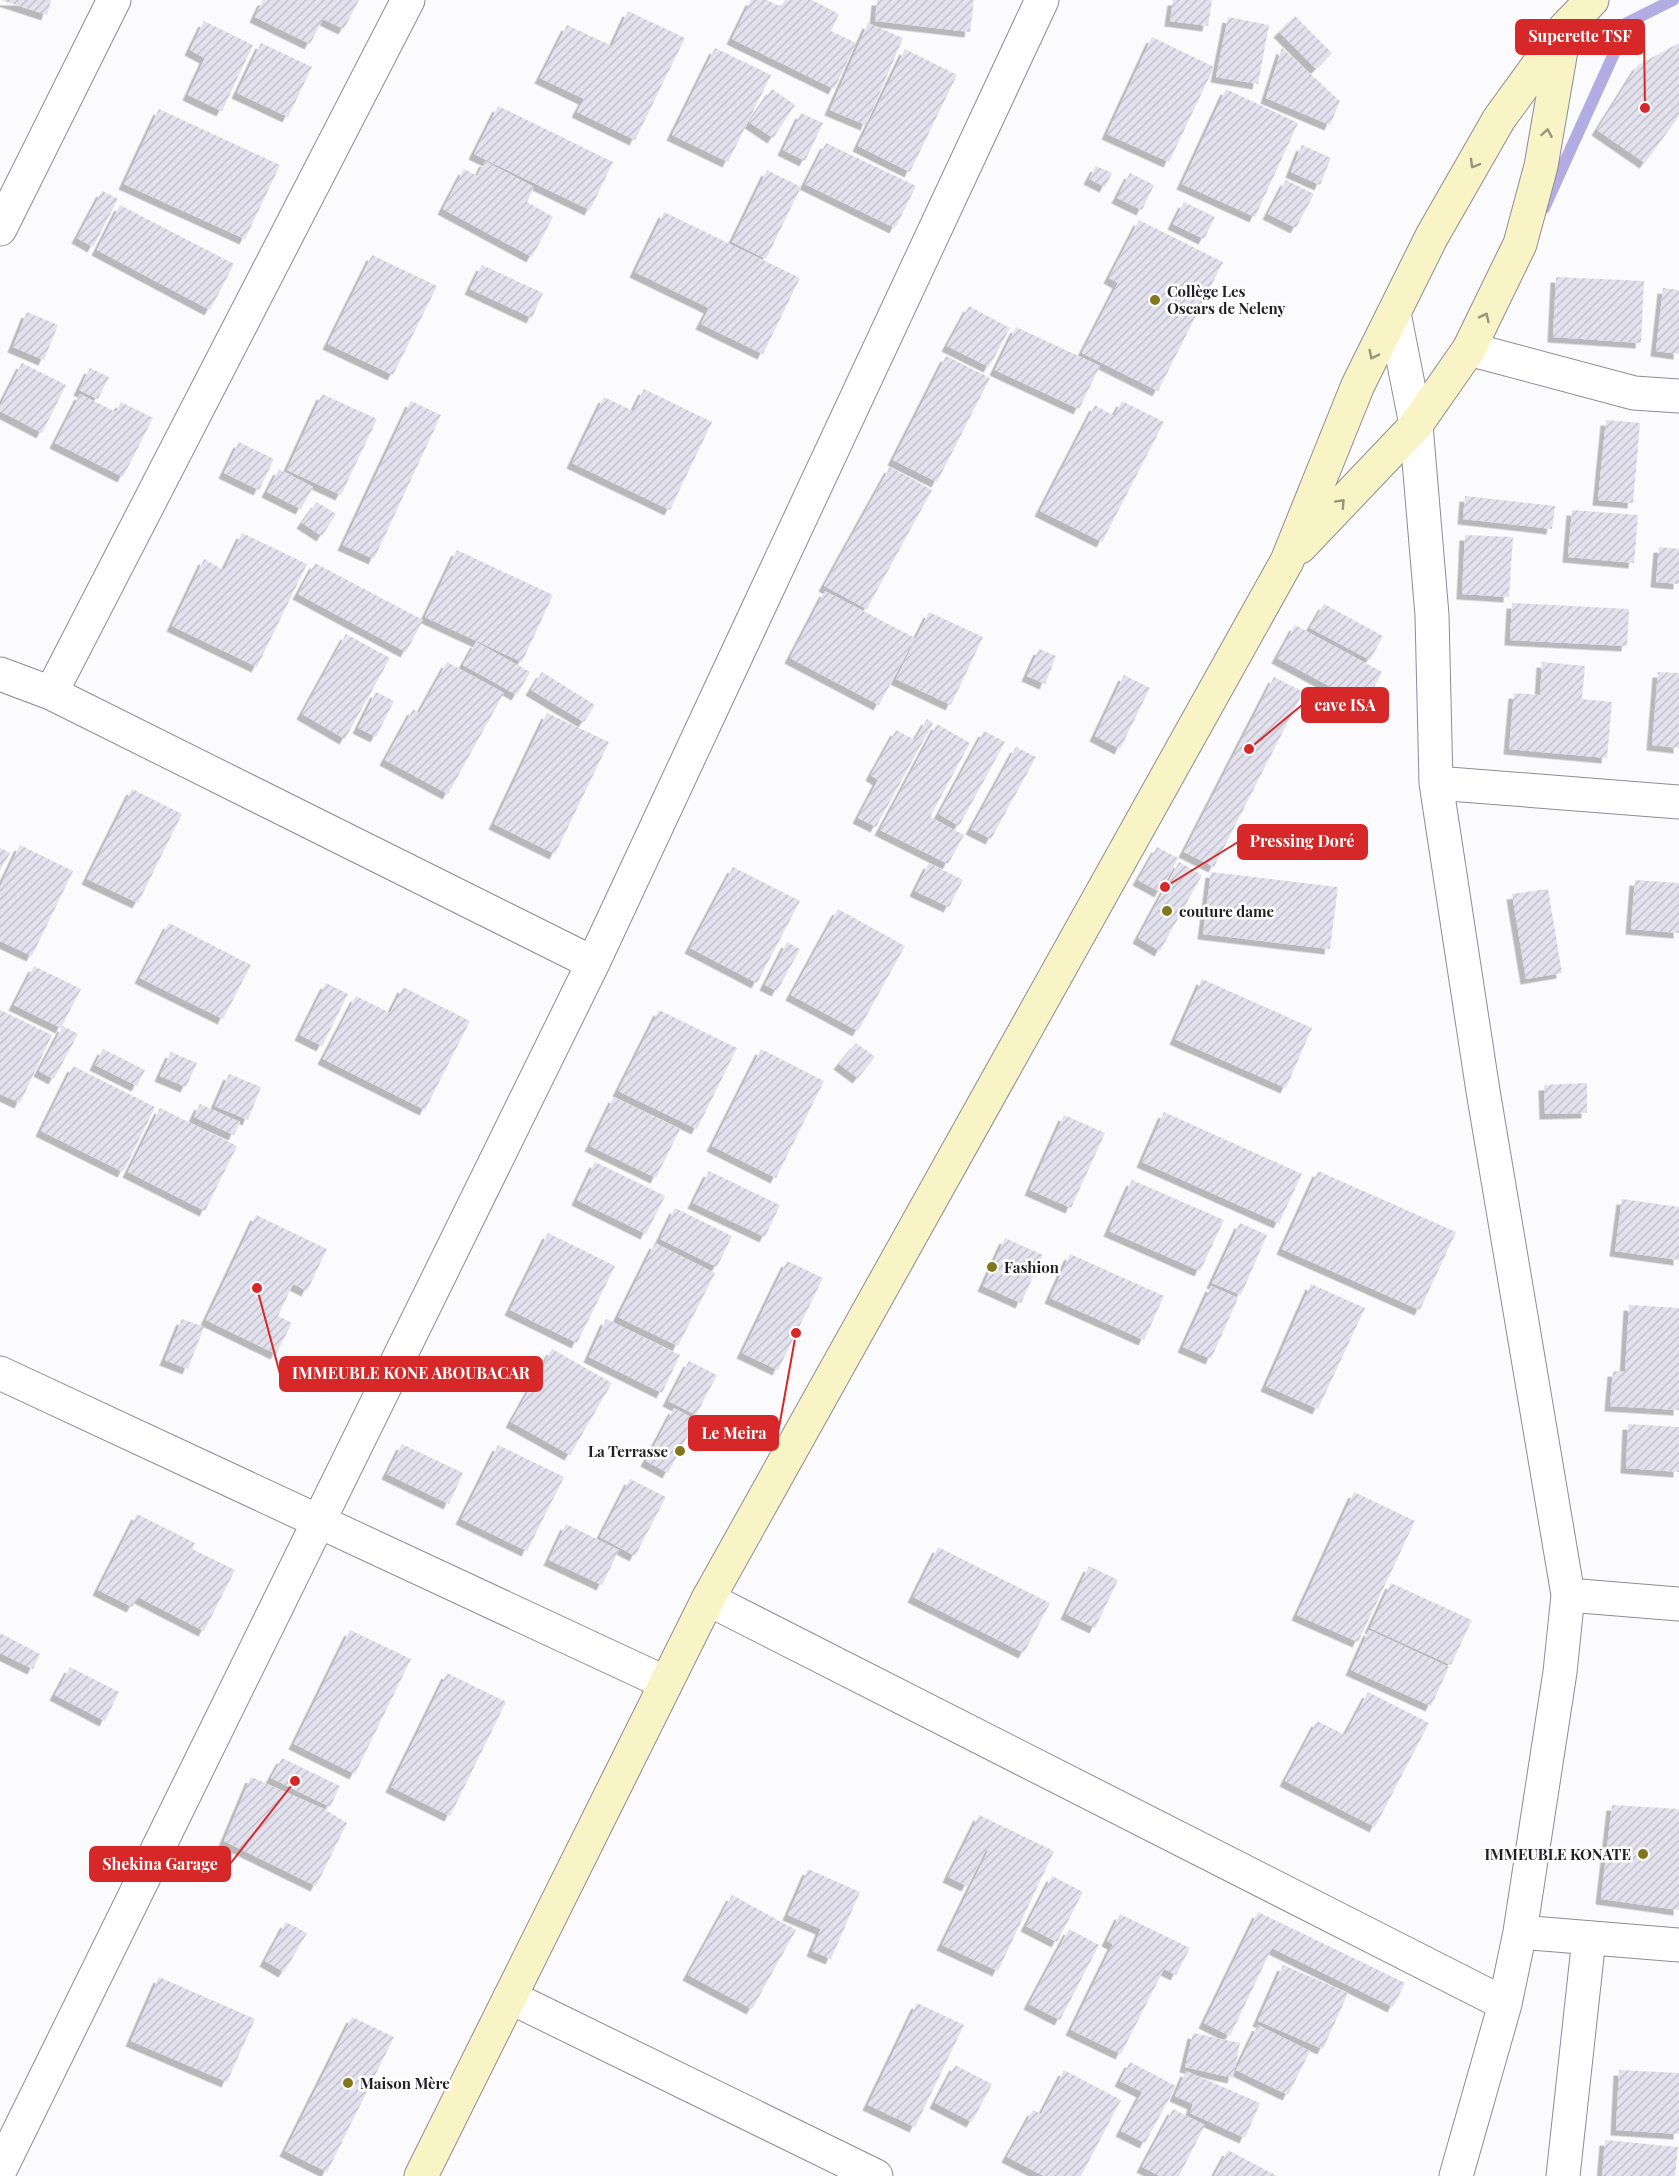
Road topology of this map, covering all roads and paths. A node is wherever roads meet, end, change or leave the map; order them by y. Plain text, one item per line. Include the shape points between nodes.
1 (114, 0) edge
2 (408, 0) edge
3 (1042, 0) edge
4 (1592, 0) edge
5 (1565, 28) junction
6 (0, 229) edge
7 (1394, 313) junction
8 (1469, 349) junction
9 (1679, 396) edge
10 (1416, 425) junction
11 (1287, 561) junction
12 (0, 674) edge
13 (51, 693) junction
14 (1436, 783) junction
15 (1679, 802) edge
16 (592, 963) junction
17 (0, 1373) edge
18 (318, 1519) junction
19 (1568, 1595) junction
20 (708, 1599) junction
21 (1679, 1604) edge
22 (666, 1683) junction
23 (1520, 1932) junction
24 (1589, 1938) junction
25 (1679, 1945) edge
26 (510, 1997) junction
27 (1505, 2004) junction
28 (0, 2170) edge
29 (422, 2176) edge
30 (876, 2176) edge
31 (1456, 2176) edge
32 (1563, 2176) edge

1 - 6 street
2 - 13 street
3 - 16 street
4 - 5 main road
5 -> 7 main road via 1500,119 1432,236
8 -> 5 main road via 1520,244 1542,166
7 - 10 street
7 -> 11 main road via 1358,385
8 - 9 street via 1634,393
8 - 10 main road
11 -> 10 main road
10 - 14 street via 1432,615
11 - 20 main road
12 - 13 street
13 - 16 street
14 - 15 street
14 - 19 street via 1483,1091
16 - 18 street
17 - 18 street
18 - 22 street
18 - 28 street
19 - 21 street
19 - 23 street
20 - 22 main road
20 - 27 street
22 - 26 main road
23 - 24 street
23 - 27 street
24 - 25 street
24 - 32 street
26 - 29 main road
26 - 30 street
27 - 31 street

